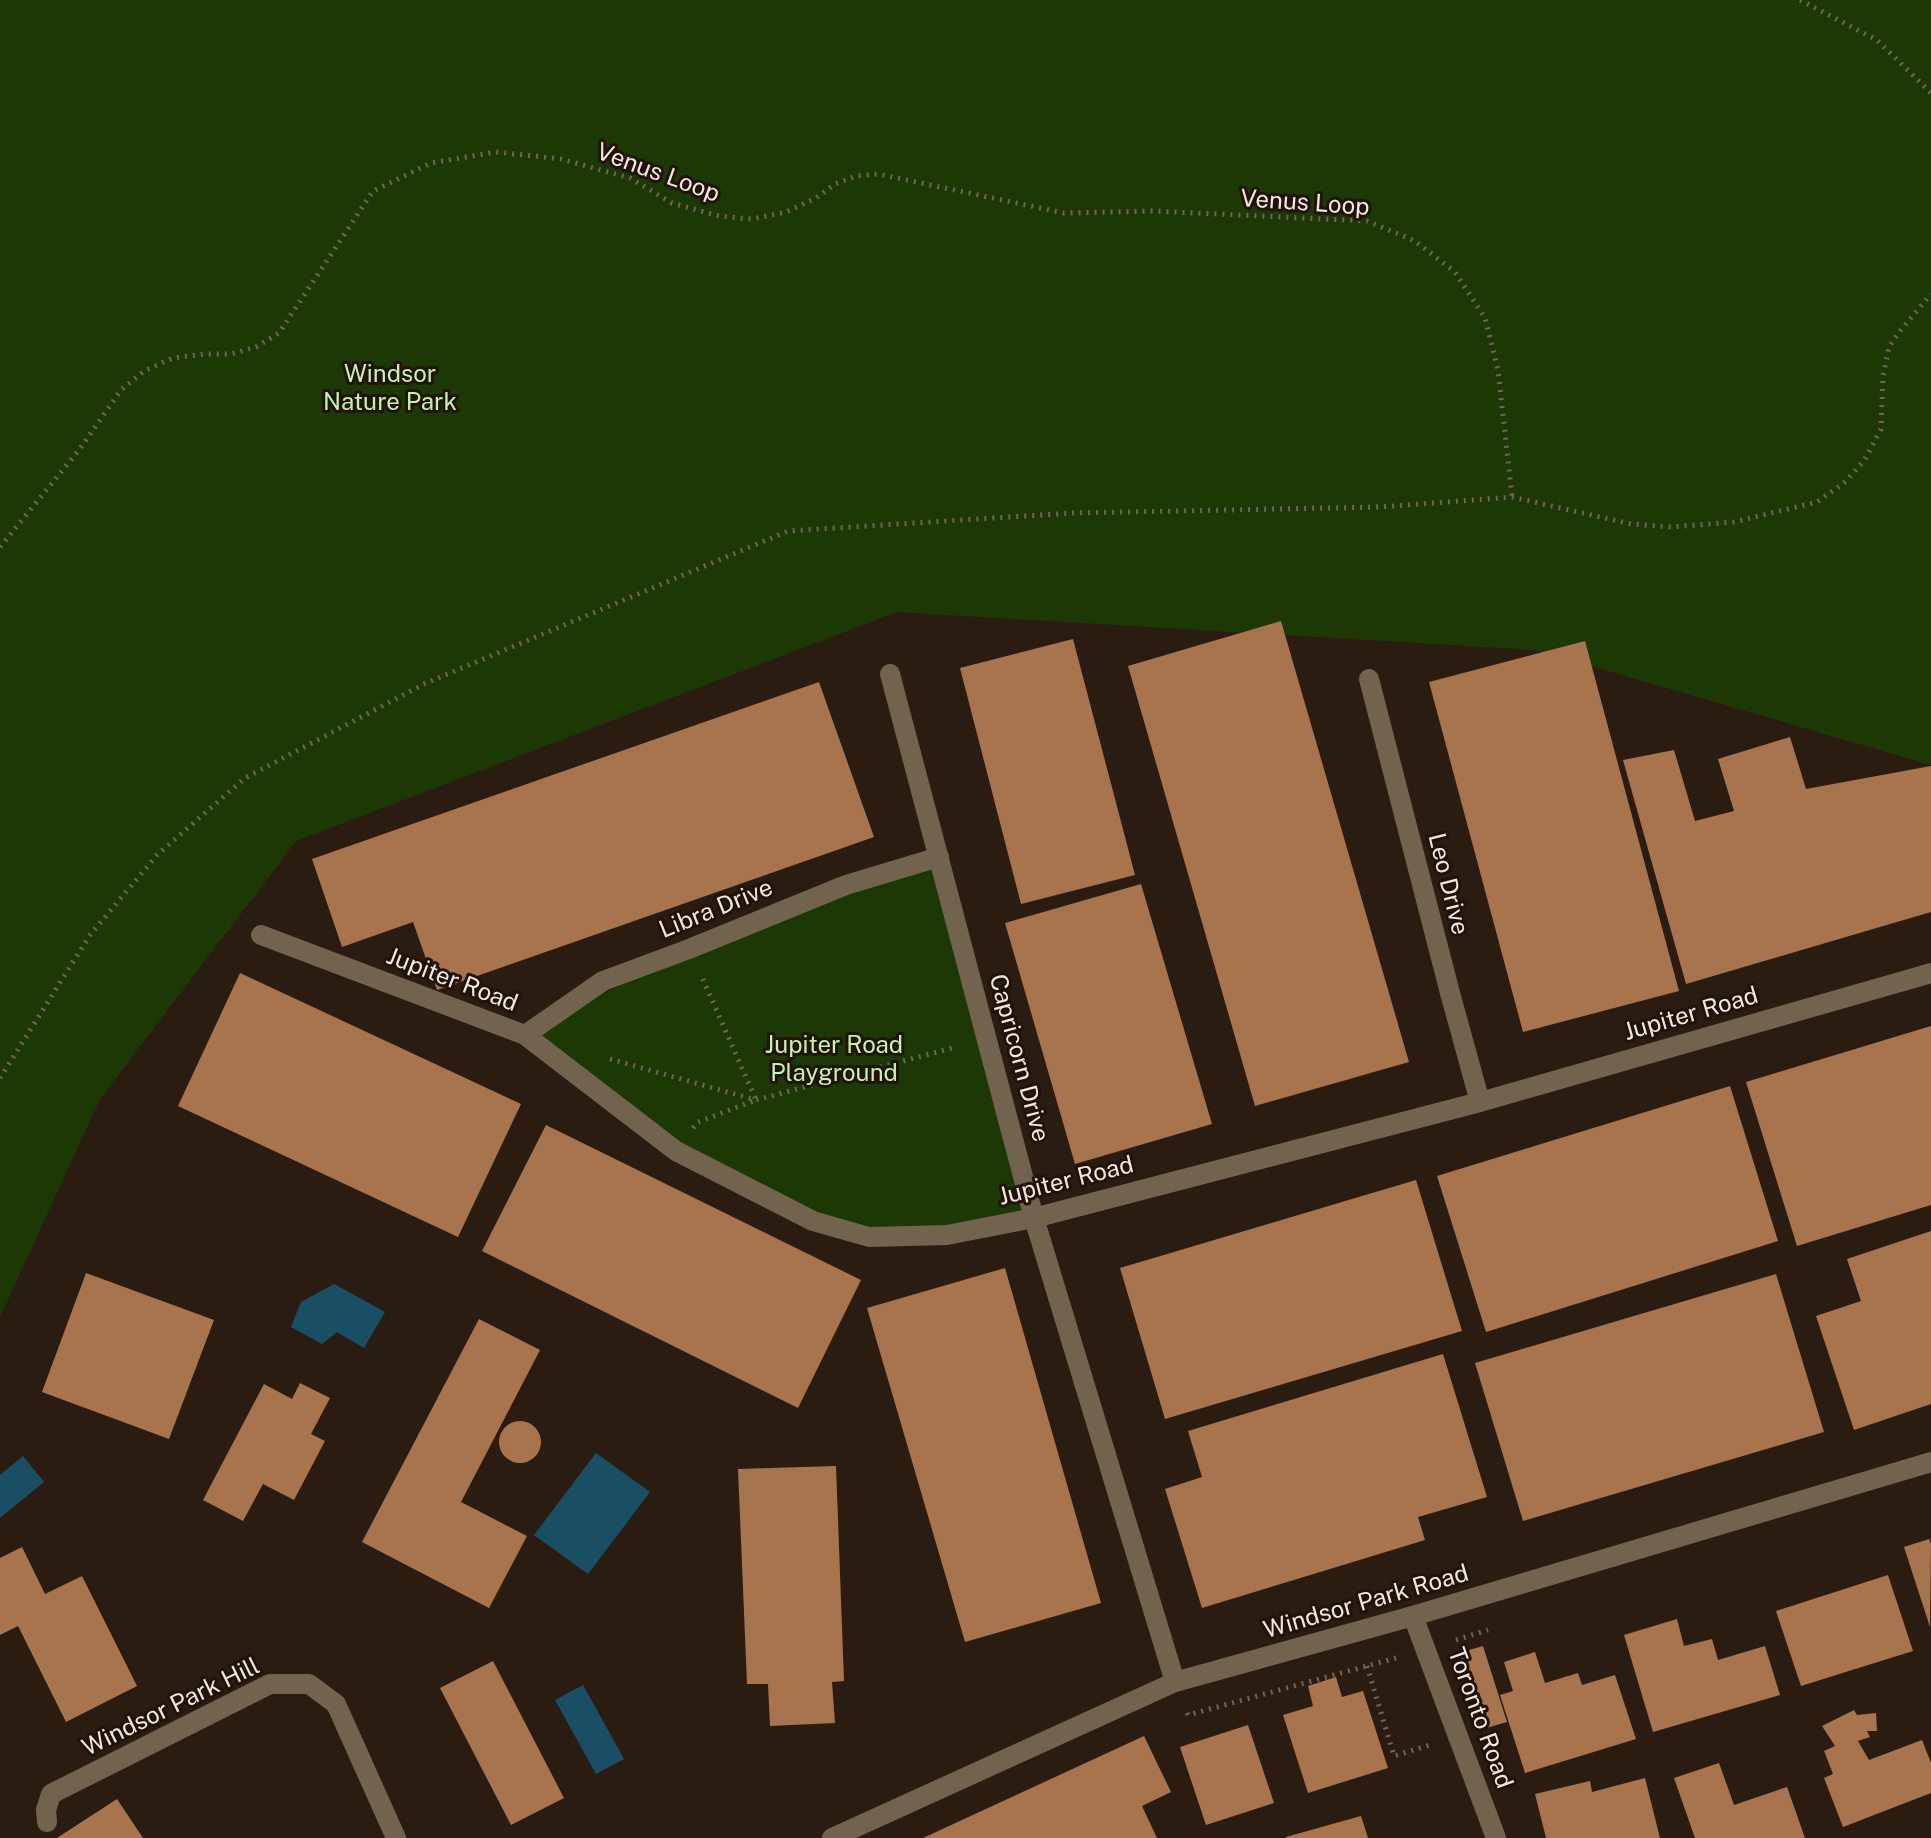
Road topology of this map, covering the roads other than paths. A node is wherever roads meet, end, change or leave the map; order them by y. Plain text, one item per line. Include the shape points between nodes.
1 (890, 674) dead end
2 (1369, 679) dead end
3 (939, 857) junction
4 (261, 935) dead end
5 (1931, 973) edge
6 (525, 1035) junction
7 (1480, 1102) junction
8 (1034, 1218) junction
9 (1931, 1462) edge
10 (1413, 1616) junction
11 (1175, 1682) junction
12 (47, 1822) dead end
13 (396, 1838) edge
14 (832, 1838) edge
15 (1496, 1838) edge

1 - 3 street, Capricorn Drive
2 - 7 street, Leo Drive
3 - 6 street, Libra Drive via 846,885 603,981
3 - 8 street, Capricorn Drive
4 - 6 street, Jupiter Road
5 - 7 street, Jupiter Road
6 - 8 street, Jupiter Road via 676,1151 813,1221 869,1237 947,1235
7 - 8 street, Jupiter Road
8 - 11 street, Capricorn Drive
9 - 10 street, Windsor Park Road
10 - 11 street, Windsor Park Road
10 - 15 street, Toronto Road
11 - 14 street, Windsor Park Road
12 - 13 street, Windsor Park Hill via 51,1794 270,1684 309,1684 336,1704

